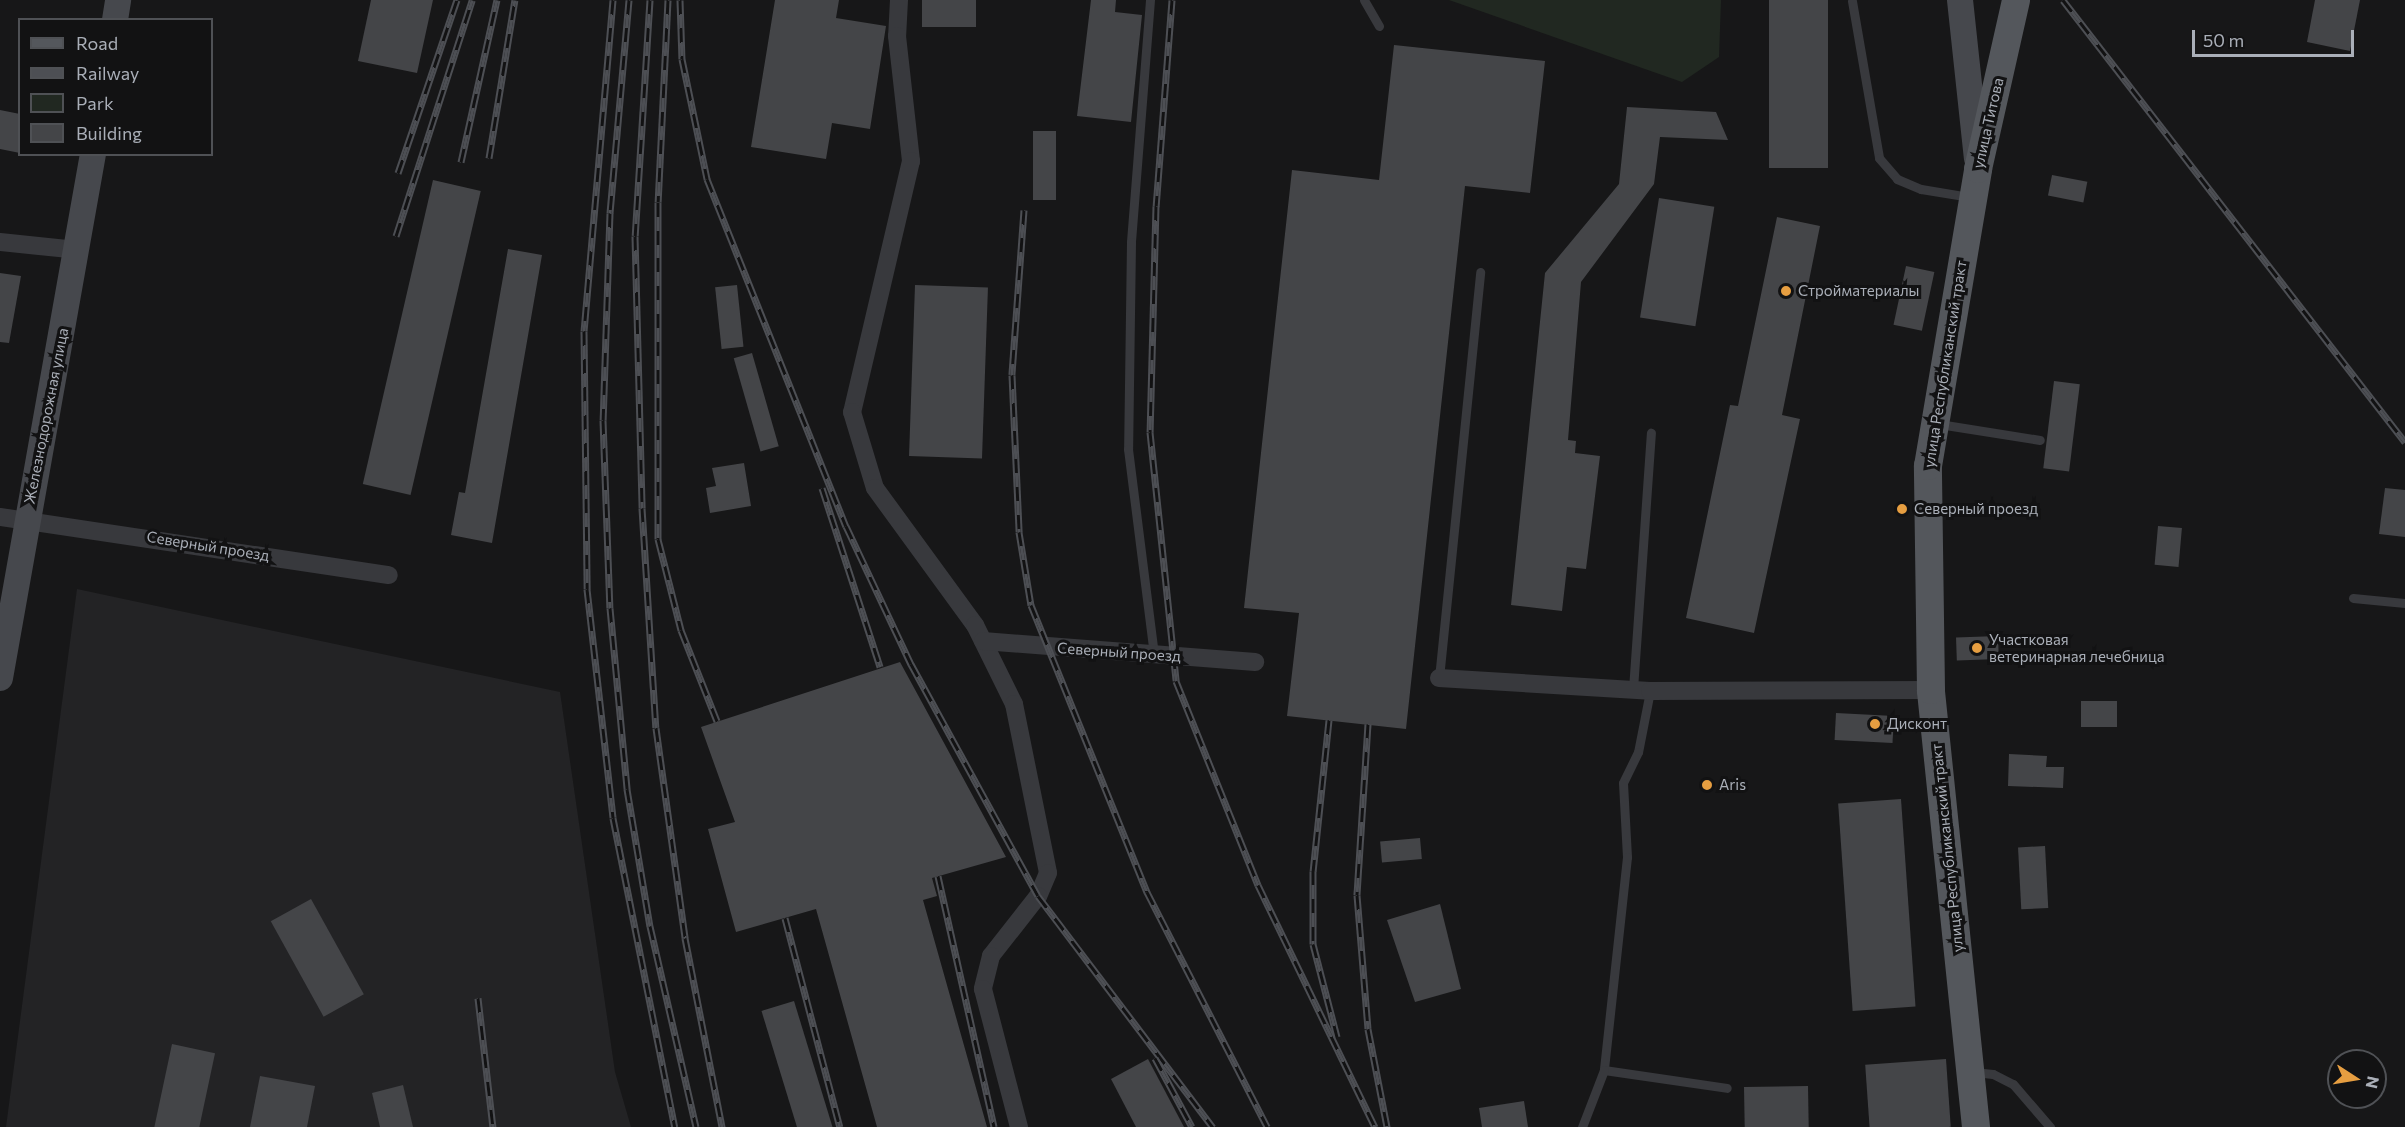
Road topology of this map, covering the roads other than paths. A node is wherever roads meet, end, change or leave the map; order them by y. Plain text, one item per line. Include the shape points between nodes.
1 (118, 0) edge
2 (899, 0) edge
3 (1150, 0) edge
4 (1364, 0) edge
5 (1960, 0) edge
6 (2016, 0) edge
7 (1852, 1) edge
8 (115, 18) edge
9 (1379, 26) dead end
10 (93, 156) edge
11 (1978, 169) junction
12 (1972, 198) junction
13 (0, 242) edge
14 (1964, 247) joint
15 (77, 250) junction
16 (1479, 272) dead end
17 (1934, 423) junction
18 (1651, 433) dead end
19 (2040, 440) dead end
20 (0, 517) edge
21 (27, 520) junction
22 (389, 575) dead end
23 (2353, 598) dead end
24 (2405, 603) edge
25 (983, 641) junction
26 (1154, 654) junction
27 (1255, 662) dead end
28 (0, 678) edge
29 (1439, 678) joint
30 (1641, 690) junction
31 (1931, 690) junction
32 (1604, 1070) junction
33 (1970, 1072) junction
34 (1727, 1088) dead end
35 (1019, 1127) edge
36 (1582, 1127) edge
37 (1976, 1127) edge
38 (2050, 1127) edge

1 - 8 street
2 - 25 street via 897,36 911,161 852,412 875,488
3 - 26 lane via 1131,242 1128,450
4 - 9 lane
5 - 11 street
6 - 11 main road, улица Титова
7 - 12 lane via 1879,158 1897,179 1921,189
10 - 15 street, Железнодорожная улица
11 - 12 main road, улица Титова
12 - 14 main road, улица Титова
13 - 15 street
14 - 17 main road, улица Республиканский тракт
15 - 21 street, Железнодорожная улица
16 - 29 lane
17 - 19 lane
17 - 31 main road, улица Республиканский тракт via 1927,501
18 - 30 lane
20 - 21 street, Северный проезд
21 - 22 street, Северный проезд
21 - 28 street, Железнодорожная улица
23 - 24 lane
25 - 26 street, Северный проезд
25 - 35 street via 1014,704 1048,873 1038,896 991,956 983,989
26 - 27 street, Северный проезд
29 - 30 street
30 - 31 street
30 - 32 lane via 1638,752 1623,783 1627,857
31 - 33 main road, улица Республиканский тракт
32 - 34 lane
32 - 36 lane
33 - 37 main road, улица Республиканский тракт
33 - 38 lane via 1993,1074 2013,1084

